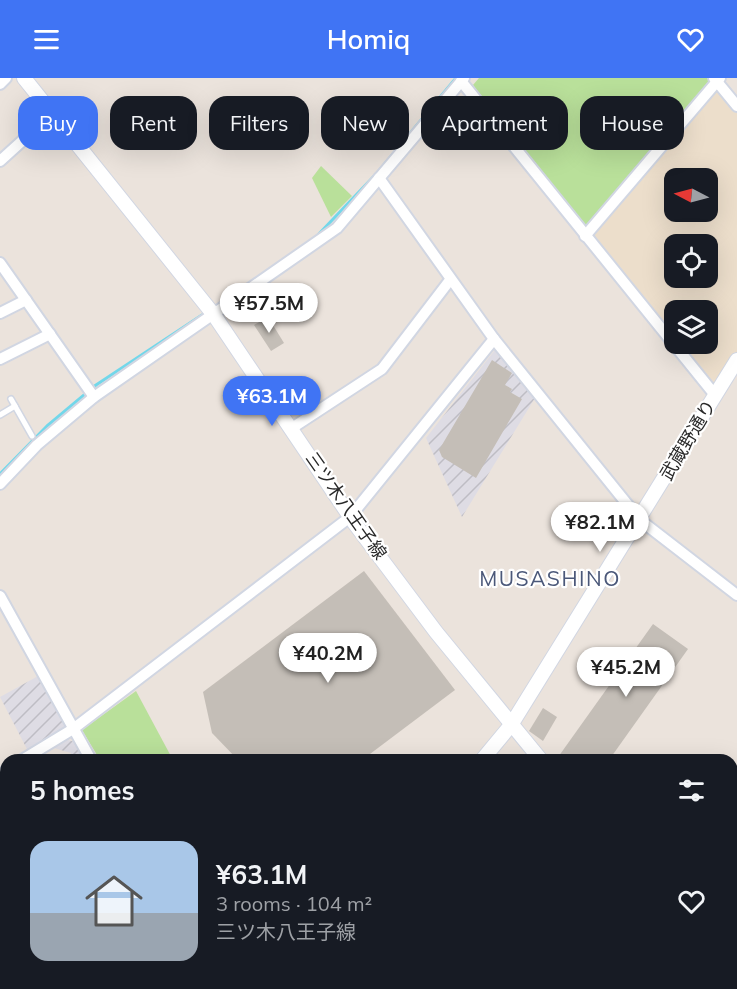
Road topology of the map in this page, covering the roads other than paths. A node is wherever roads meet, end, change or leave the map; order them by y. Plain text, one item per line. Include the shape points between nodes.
1 (6, 78) edge
2 (24, 78) edge
3 (717, 79) edge
4 (462, 80) edge
5 (0, 84) edge
6 (38, 96) edge
7 (737, 106) edge
8 (18, 144) edge
9 (82, 150) edge
10 (0, 161) edge
11 (379, 178) junction
12 (585, 236) junction
13 (0, 263) edge
14 (450, 280) junction
15 (26, 300) junction
16 (0, 313) edge
17 (214, 315) junction
18 (50, 334) junction
19 (494, 339) junction
20 (0, 359) edge
21 (737, 360) edge
22 (91, 393) junction
23 (715, 395) junction
24 (11, 399) dead end
25 (15, 406) junction
26 (0, 415) edge
27 (292, 428) junction
28 (35, 441) junction
29 (0, 484) edge
30 (350, 517) junction
31 (639, 520) junction
32 (737, 595) edge
33 (0, 596) edge
34 (512, 725) junction
35 (73, 729) junction
36 (32, 754) edge
37 (88, 754) edge
38 (487, 754) edge
39 (536, 754) edge

1 - 5 street
2 - 6 main road, 三ツ木八王子線
3 - 7 street
3 - 12 street
4 - 11 street
4 - 12 street
8 - 10 street
9 - 17 main road, 三ツ木八王子線
11 - 14 street
11 - 17 street via 337,228
12 - 23 street
13 - 15 street
14 - 19 street
14 - 27 street via 382,369
15 - 16 street
15 - 18 street
17 - 22 street
17 - 27 main road, 三ツ木八王子線
18 - 20 street
18 - 22 street
19 - 30 street
19 - 31 street
21 - 23 main road, 武蔵野通り
22 - 28 street
23 - 31 main road, 武蔵野通り
24 - 25 lane
25 - 26 lane
25 - 28 lane
27 - 30 main road, 三ツ木八王子線
28 - 29 street
30 - 34 main road, 三ツ木八王子線
30 - 35 street
31 - 32 street
31 - 34 main road, 武蔵野通り
33 - 35 street
34 - 38 main road, 武蔵野通り
34 - 39 main road, 三ツ木八王子線
35 - 36 street
35 - 37 street

